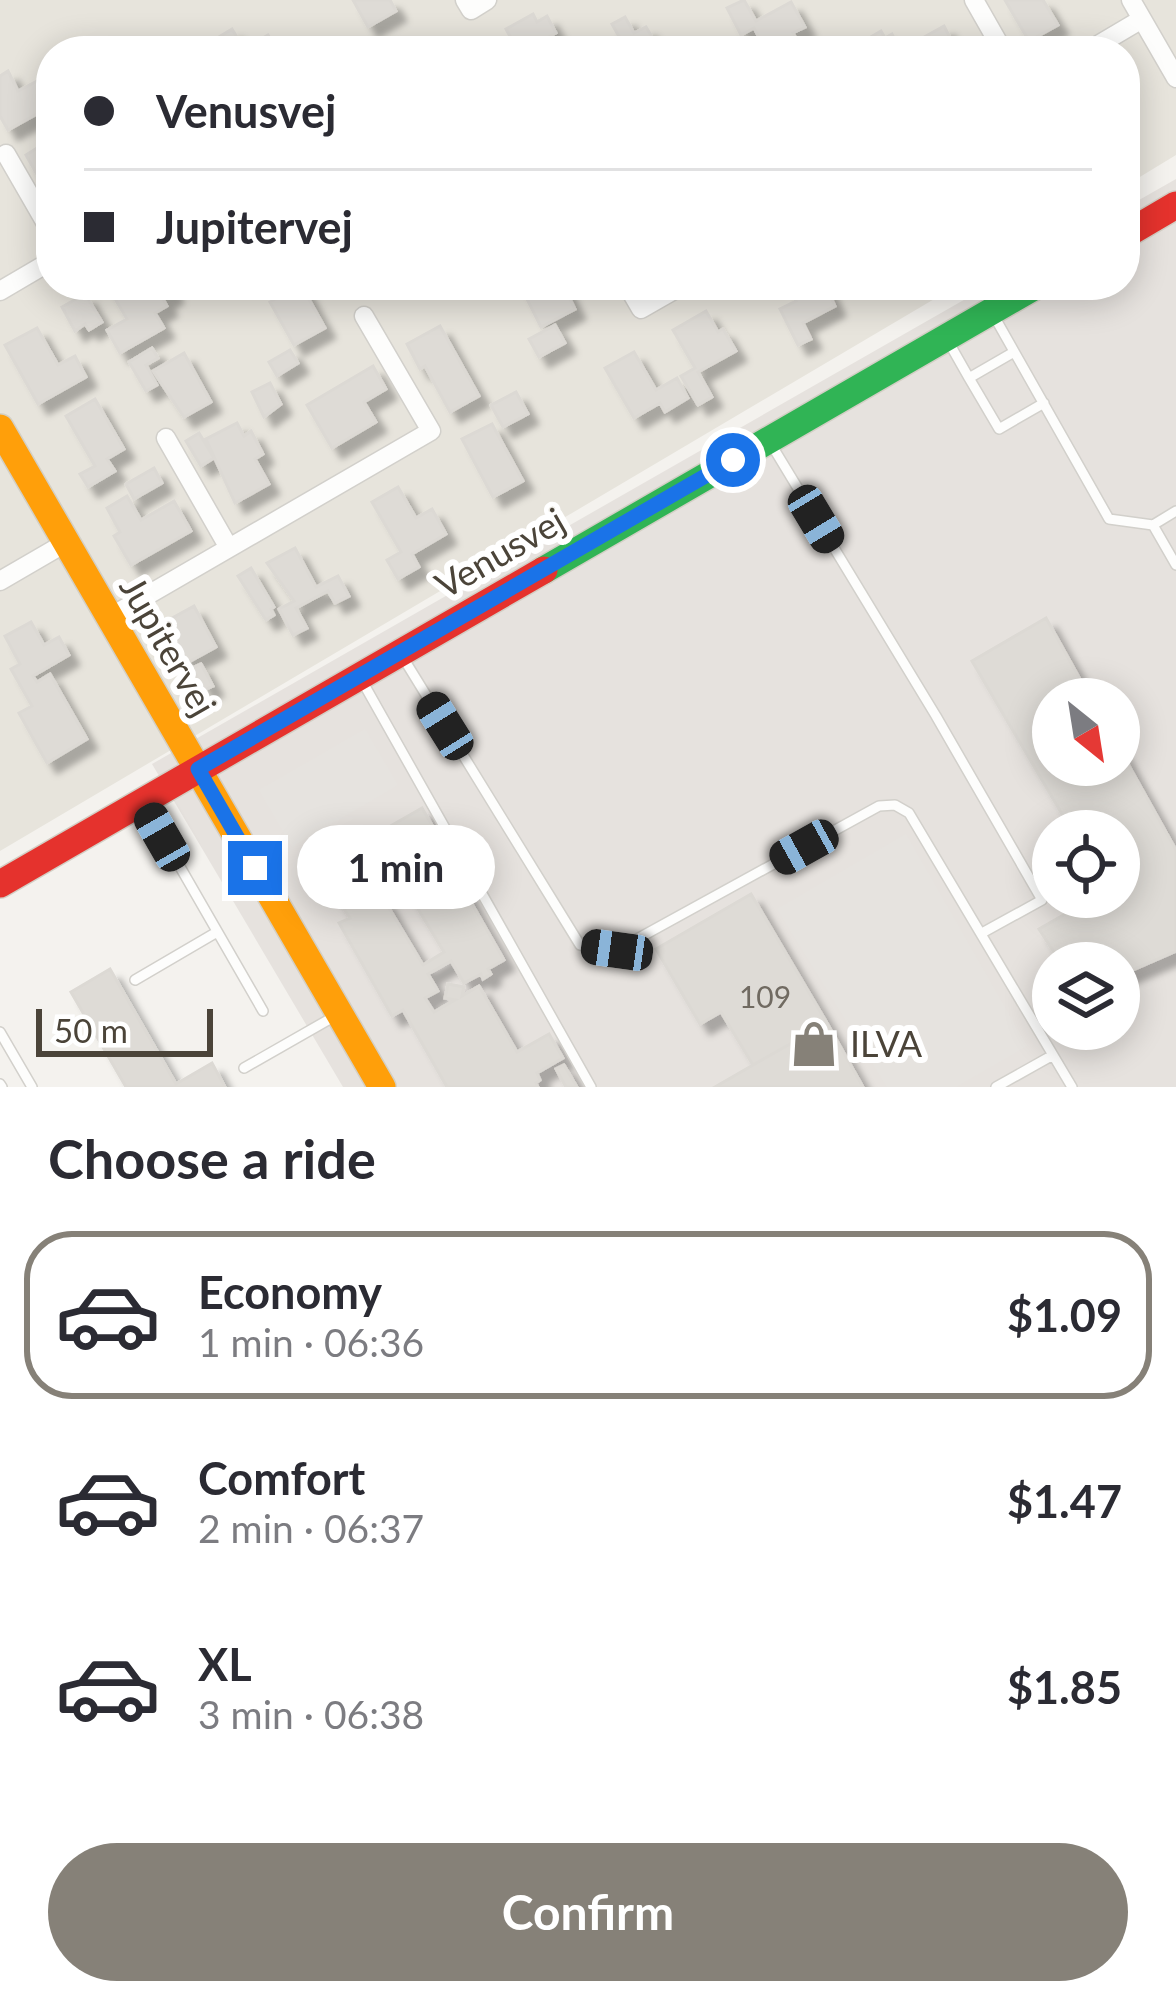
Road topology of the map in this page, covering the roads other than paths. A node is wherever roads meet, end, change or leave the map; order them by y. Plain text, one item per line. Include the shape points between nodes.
1 (465, 0) edge
2 (488, 0) edge
3 (974, 0) edge
4 (1131, 0) edge
5 (1142, 19) junction
6 (994, 36) edge
7 (1113, 36) edge
8 (1176, 78) edge
9 (6, 154) dead end
10 (36, 206) edge
11 (1176, 206) edge
12 (1140, 226) edge
13 (36, 270) edge
14 (0, 291) edge
15 (1011, 300) edge
16 (992, 311) junction
17 (364, 316) dead end
18 (946, 337) junction
19 (1015, 352) junction
20 (969, 378) junction
21 (1044, 403) junction
22 (0, 428) edge
23 (166, 438) dead end
24 (768, 440) junction
25 (1176, 511) edge
26 (1154, 525) junction
27 (68, 542) junction
28 (229, 548) junction
29 (1176, 565) edge
30 (0, 581) edge
31 (110, 617) junction
32 (400, 653) junction
33 (359, 676) junction
34 (198, 769) junction
35 (142, 801) junction
36 (0, 884) edge
37 (218, 932) junction
38 (982, 933) junction
39 (135, 980) dead end
40 (263, 1011) dead end
41 (339, 1013) junction
42 (0, 1032) edge
43 (1053, 1054) junction
44 (244, 1068) dead end
45 (32, 1087) edge
46 (382, 1087) edge
47 (591, 1087) edge
48 (996, 1087) edge
49 (1072, 1087) edge

1 - 2 street via 471,10
3 - 6 street
4 - 5 street
5 - 7 street
5 - 8 street
9 - 10 street
11 - 12 street
13 - 14 street
15 - 16 street, Venusvej
16 - 18 street, Venusvej
16 - 19 lane
17 - 28 street via 431,431
18 - 20 lane
18 - 24 street, Venusvej
19 - 20 lane
19 - 21 lane
20 - 21 lane via 998,429
21 - 26 lane via 1109,519
22 - 27 street, Jupitervej
23 - 28 street
24 - 32 street, Venusvej
24 - 38 lane via 1042,900
25 - 26 lane
26 - 29 lane
27 - 30 street
27 - 31 street, Jupitervej
28 - 31 street
31 - 34 street, Jupitervej
32 - 33 street, Venusvej
32 - 38 lane via 580,945 617,950 879,806 895,805 909,813
33 - 34 street, Venusvej
33 - 47 lane
34 - 35 street, Venusvej
34 - 41 street, Jupitervej
35 - 36 street, Venusvej
35 - 37 lane
37 - 39 lane
37 - 40 lane
38 - 43 lane
41 - 44 lane
41 - 46 street, Jupitervej
42 - 45 lane
43 - 48 lane
43 - 49 lane

